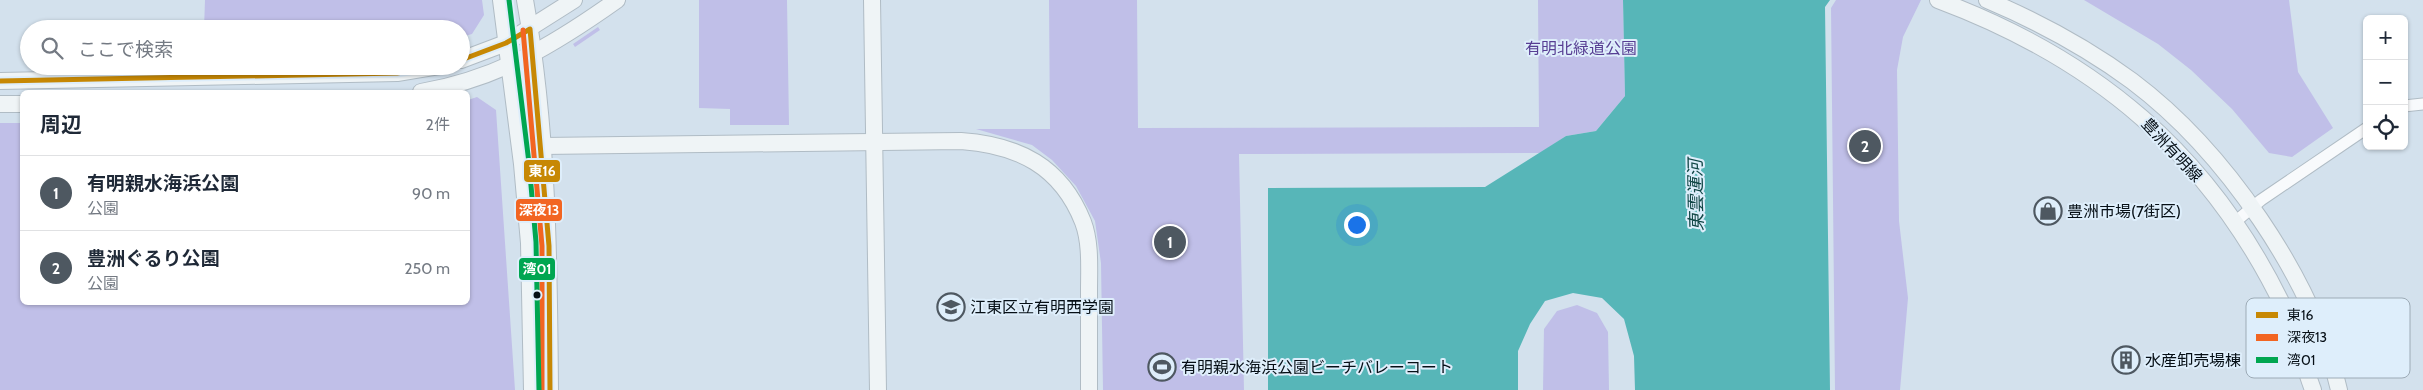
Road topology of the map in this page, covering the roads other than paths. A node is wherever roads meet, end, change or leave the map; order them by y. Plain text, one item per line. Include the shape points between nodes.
1 (500, 0) edge
2 (525, 0) edge
3 (574, 0) edge
4 (617, 0) edge
5 (872, 0) edge
6 (1938, 0) edge
7 (1988, 0) edge
8 (530, 29) junction
9 (506, 43) junction
10 (533, 54) junction
11 (470, 57) edge
12 (510, 67) junction
13 (298, 75) edge
14 (0, 81) edge
15 (430, 90) edge
16 (0, 104) edge
17 (20, 104) edge
18 (2423, 104) edge
19 (2408, 106) edge
20 (2363, 131) edge
21 (875, 141) junction
22 (542, 146) junction
23 (2252, 207) junction
24 (2235, 222) junction
25 (2279, 298) edge
26 (2305, 298) edge
27 (2309, 378) edge
28 (2335, 378) edge
29 (532, 390) edge
30 (550, 390) edge
31 (878, 390) edge
32 (1089, 390) edge
33 (2313, 390) edge
34 (2339, 390) edge

1 - 9 main road
2 - 8 main road
3 - 8 main road
4 - 10 main road
5 - 21 main road
6 - 24 main road, 豊洲有明線 via 2021,35 2069,62 2116,95 2184,158
7 - 23 main road, 豊洲有明線 via 2078,44 2134,83 2197,140
8 - 9 main road
8 - 10 main road
9 - 11 main road
9 - 12 main road
10 - 12 main road
10 - 22 main road
12 - 15 main road
12 - 29 main road via 529,243
13 - 14 main road
16 - 17 main road
18 - 19 street
20 - 23 street
21 - 22 main road
21 - 31 main road
21 - 32 main road via 988,143 1030,158 1064,187 1083,224 1088,253
22 - 30 main road via 549,246
23 - 24 street
23 - 26 main road, 豊洲有明線 via 2282,253
24 - 25 main road, 豊洲有明線
27 - 33 main road, 豊洲有明線
28 - 34 main road, 豊洲有明線

